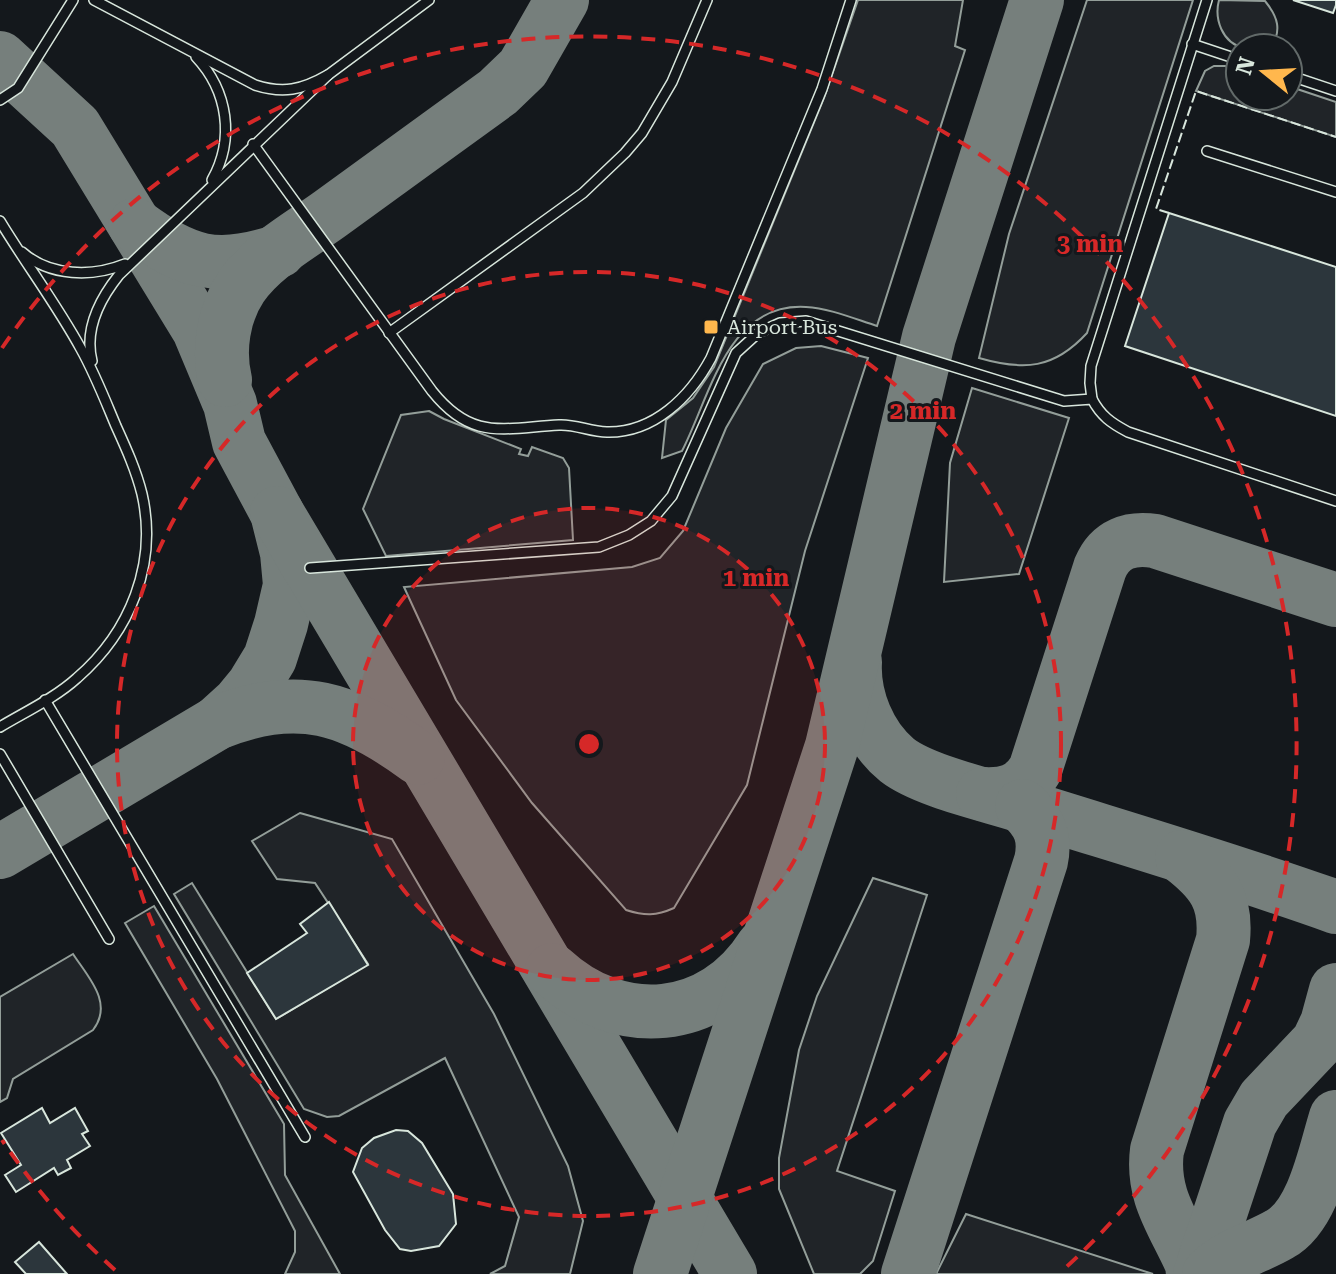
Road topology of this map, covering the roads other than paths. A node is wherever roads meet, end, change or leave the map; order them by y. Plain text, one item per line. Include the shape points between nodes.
1 (73, 0) edge
2 (94, 0) edge
3 (429, 0) edge
4 (707, 0) edge
5 (851, 0) edge
6 (1207, 0) edge
7 (1192, 44) junction
8 (187, 50) junction
9 (1224, 55) edge
10 (328, 75) junction
11 (1304, 80) edge
12 (1336, 91) edge
13 (0, 100) edge
14 (253, 144) junction
15 (1207, 151) dead end
16 (203, 192) junction
17 (1336, 192) edge
18 (0, 221) edge
19 (15, 245) junction
20 (132, 260) junction
21 (389, 333) junction
22 (97, 380) junction
23 (1092, 399) junction
24 (1336, 501) edge
25 (310, 568) dead end
26 (45, 700) junction
27 (0, 727) edge
28 (0, 754) edge
29 (109, 939) dead end
30 (305, 1137) dead end

1 - 13 lane via 18,88
2 - 8 lane
3 - 10 lane
4 - 21 lane via 666,93 625,153 583,193
5 - 21 lane via 822,89 711,358 693,388 663,415 608,433 569,425 475,426 440,402
6 - 7 lane
7 - 9 lane
7 - 23 lane via 1091,366
8 - 10 lane via 269,89 295,90
8 - 16 lane via 214,81 225,114 223,151
10 - 14 lane
11 - 12 lane
14 - 16 lane
14 - 21 lane
15 - 17 lane
16 - 20 lane
18 - 19 lane
19 - 20 lane via 34,261 73,272 113,268
19 - 22 lane
20 - 22 lane via 107,289 95,315 89,343
22 - 26 lane via 139,483 146,554 137,594 120,630 76,679
23 - 24 lane via 1099,412 1128,432
23 - 25 lane via 1064,401 806,321 780,323 758,333 736,353 672,496 651,521 629,535 599,547
26 - 27 lane
26 - 30 lane
28 - 29 lane

